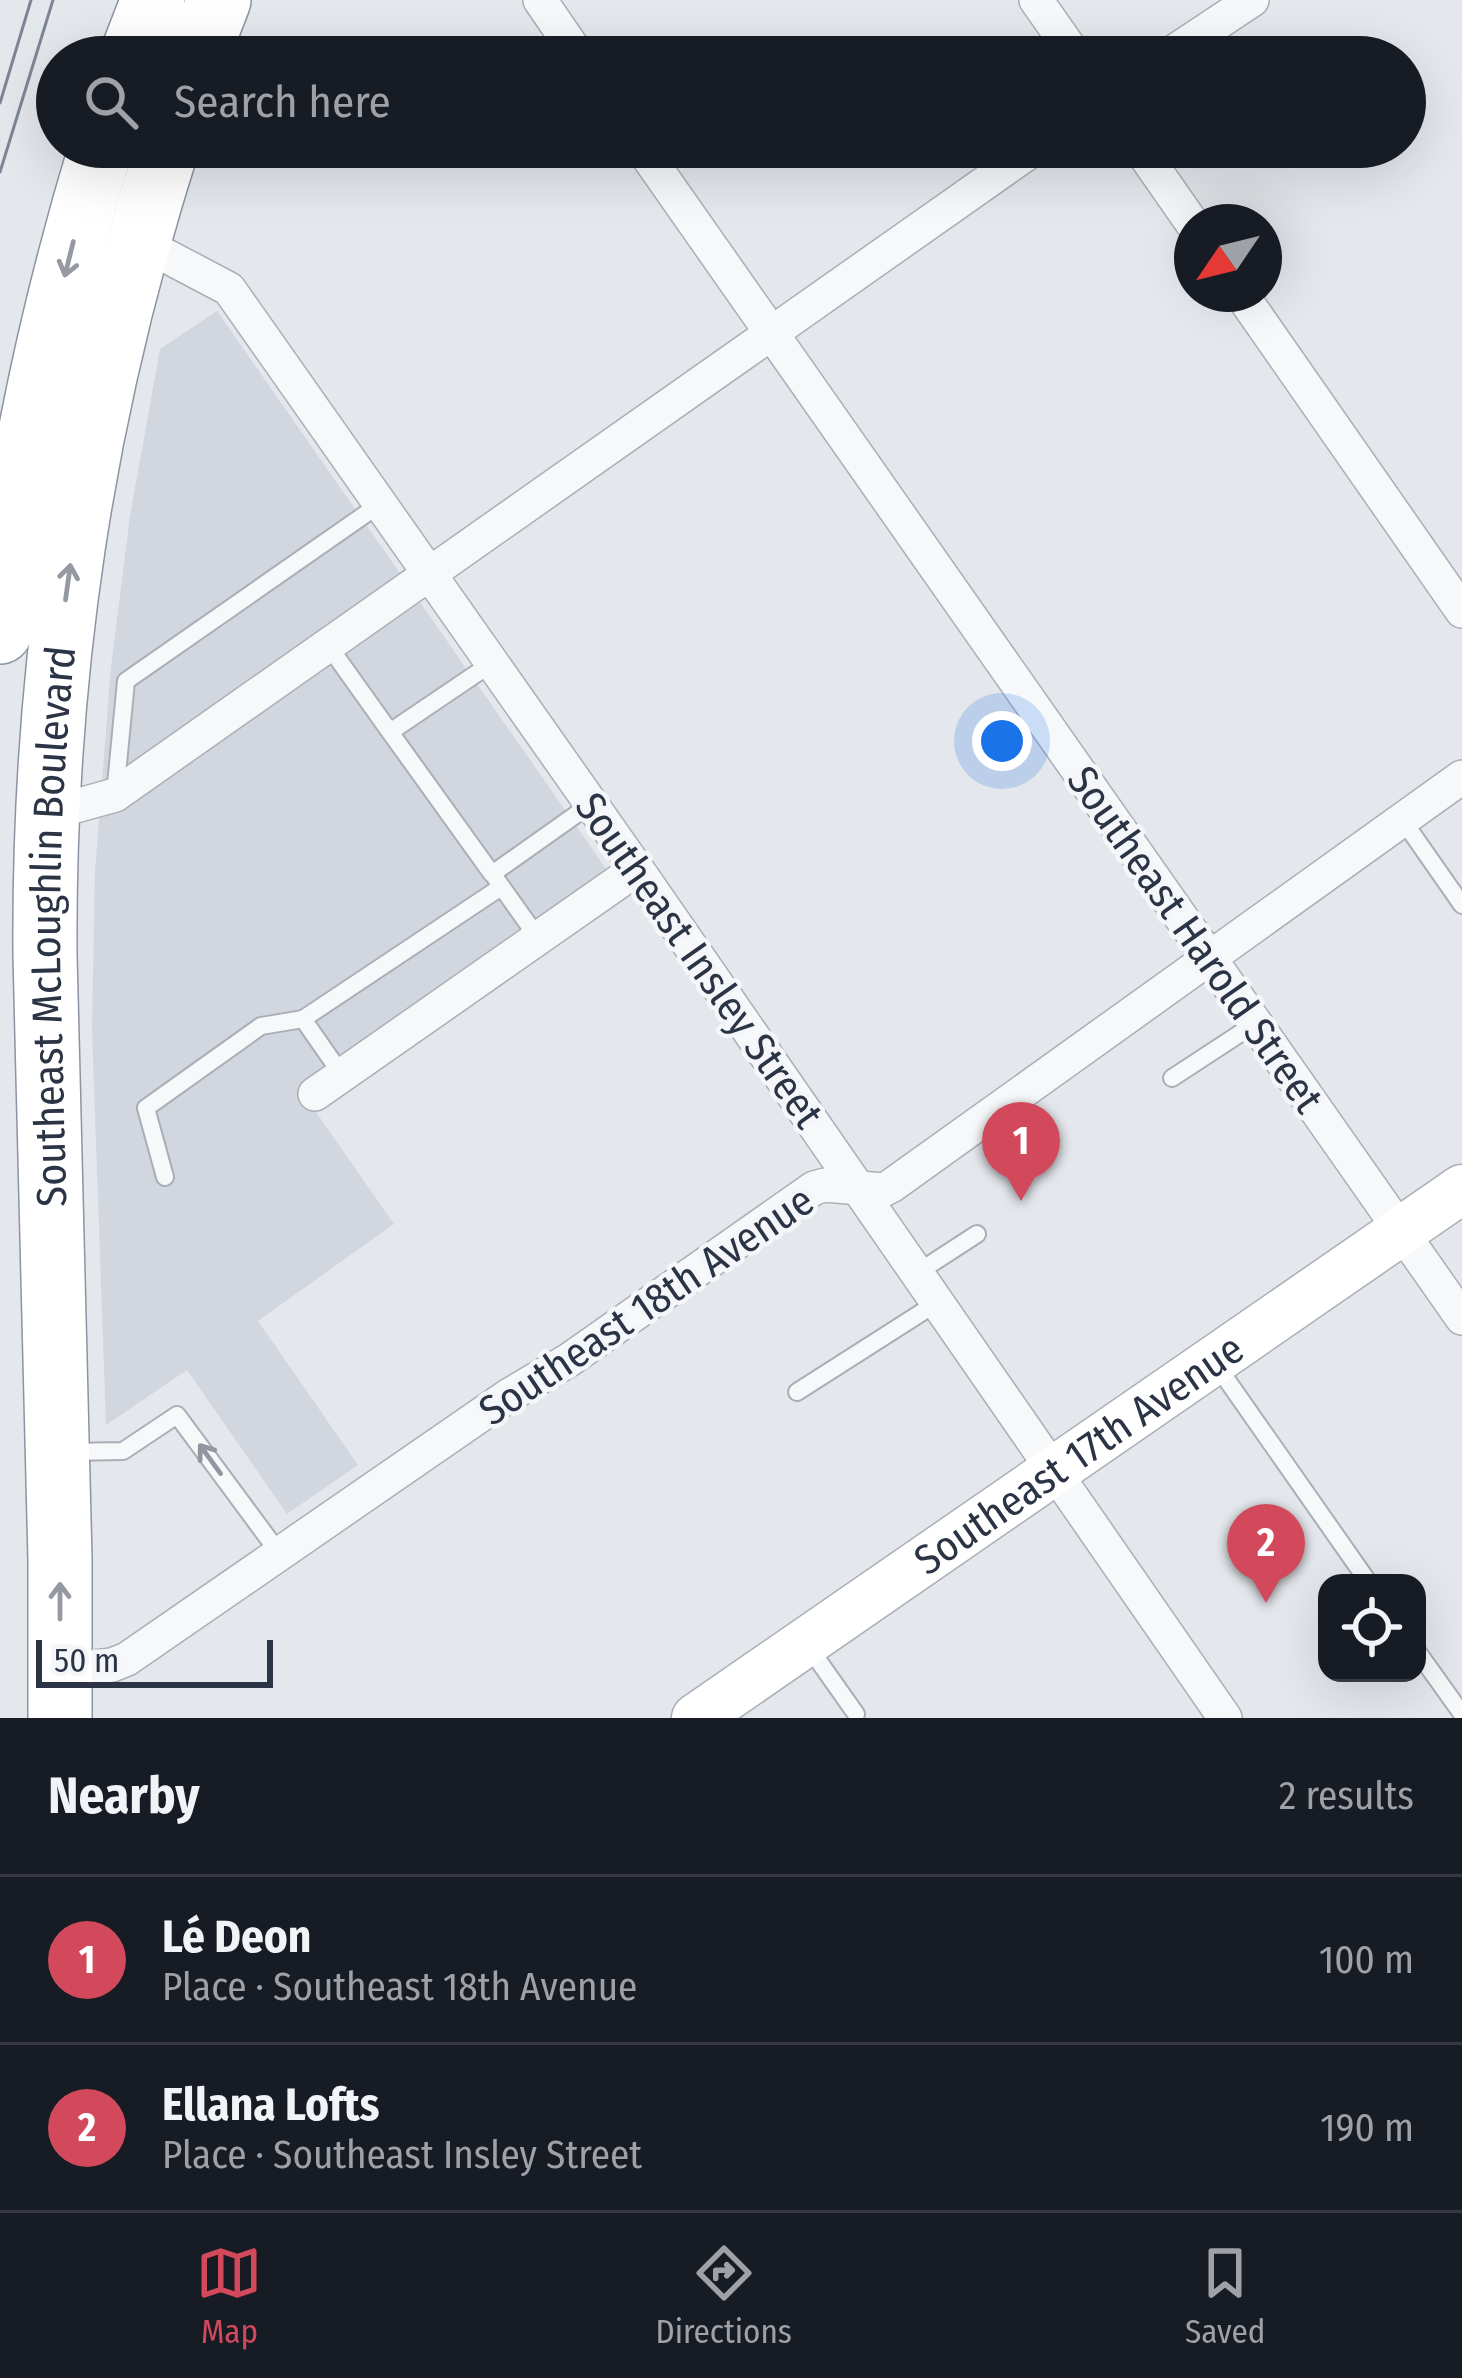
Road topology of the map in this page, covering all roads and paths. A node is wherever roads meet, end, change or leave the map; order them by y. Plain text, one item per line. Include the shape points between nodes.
1 (153, 0) edge
2 (219, 0) edge
3 (540, 0) edge
4 (1036, 0) edge
5 (1252, 0) edge
6 (139, 36) edge
7 (205, 36) edge
8 (565, 36) edge
9 (1061, 36) edge
10 (1198, 36) edge
11 (95, 168) edge
12 (161, 168) edge
13 (655, 168) edge
14 (1006, 168) edge
15 (1154, 168) edge
16 (1179, 204) edge
17 (138, 241) junction
18 (1254, 312) edge
19 (770, 334) junction
20 (380, 504) junction
21 (429, 574) junction
22 (1462, 611) edge
23 (0, 632) edge
24 (328, 645) junction
25 (492, 663) junction
26 (390, 732) junction
27 (1462, 777) edge
28 (115, 795) junction
29 (591, 804) junction
30 (47, 814) junction
31 (1402, 819) junction
32 (637, 869) junction
33 (497, 880) junction
34 (1462, 905) edge
35 (538, 938) junction
36 (1209, 956) junction
37 (303, 1019) junction
38 (1256, 1023) junction
39 (1172, 1078) dead end
40 (328, 1084) joint
41 (165, 1177) dead end
42 (859, 1189) junction
43 (1462, 1189) edge
44 (1401, 1230) junction
45 (977, 1234) dead end
46 (917, 1273) junction
47 (938, 1302) junction
48 (1462, 1318) edge
49 (1212, 1359) junction
50 (797, 1392) dead end
51 (58, 1452) junction
52 (1054, 1468) junction
53 (279, 1553) junction
54 (1364, 1574) edge
55 (806, 1642) junction
56 (1426, 1664) edge
57 (60, 1694) edge
58 (856, 1714) dead end
59 (1462, 1714) edge
60 (696, 1718) edge
61 (1225, 1718) edge

1 - 6 highway
2 - 7 highway
3 - 8 street
4 - 9 street
5 - 10 street
11 -> 23 highway, Southeast McLoughlin Boulevard via 34,412
12 - 17 highway, Southeast McLoughlin Boulevard
13 - 19 street, Southeast Harold Street
14 - 19 street
15 - 16 street
17 - 20 street, Southeast Insley Street via 229,289
30 -> 17 highway, Southeast McLoughlin Boulevard via 80,494
18 - 22 street
19 - 21 street
19 - 36 street, Southeast Harold Street
20 - 21 street, Southeast Insley Street
20 - 28 lane via 126,681
21 - 24 street
21 - 25 street, Southeast Insley Street
24 - 26 lane
24 - 28 street
25 - 26 lane
25 - 29 street, Southeast Insley Street
26 - 33 lane
27 - 31 street, Southeast 18th Avenue
28 - 30 street
29 - 32 street, Southeast Insley Street
29 - 33 lane
30 - 51 highway, Southeast McLoughlin Boulevard
31 - 34 lane
31 - 36 street, Southeast 18th Avenue
32 - 35 street
32 - 42 street, Southeast Insley Street
33 - 35 lane
33 - 37 lane
35 - 40 street
36 - 38 street, Southeast Harold Street
36 - 42 street, Southeast 18th Avenue via 890,1186
37 - 40 lane
37 - 41 lane via 261,1026 146,1108
38 - 39 lane
38 - 44 street, Southeast Harold Street
42 - 46 street, Southeast Insley Street
42 - 53 street, Southeast 18th Avenue via 814,1188
43 - 44 street, Southeast 17th Avenue
44 - 48 street, Southeast Harold Street
44 - 49 street, Southeast 17th Avenue
45 - 46 lane
46 - 47 street, Southeast Insley Street
47 - 50 lane
47 - 52 street, Southeast Insley Street
49 - 52 street, Southeast 17th Avenue
49 - 54 lane
53 -> 51 lane via 177,1415 123,1451
57 -> 51 highway, Southeast McLoughlin Boulevard
52 - 55 street, Southeast 17th Avenue
52 - 61 street, Southeast Insley Street
53 - 57 street, Southeast 18th Avenue via 127,1660
55 - 58 lane
55 - 60 street, Southeast 17th Avenue
56 - 59 lane

